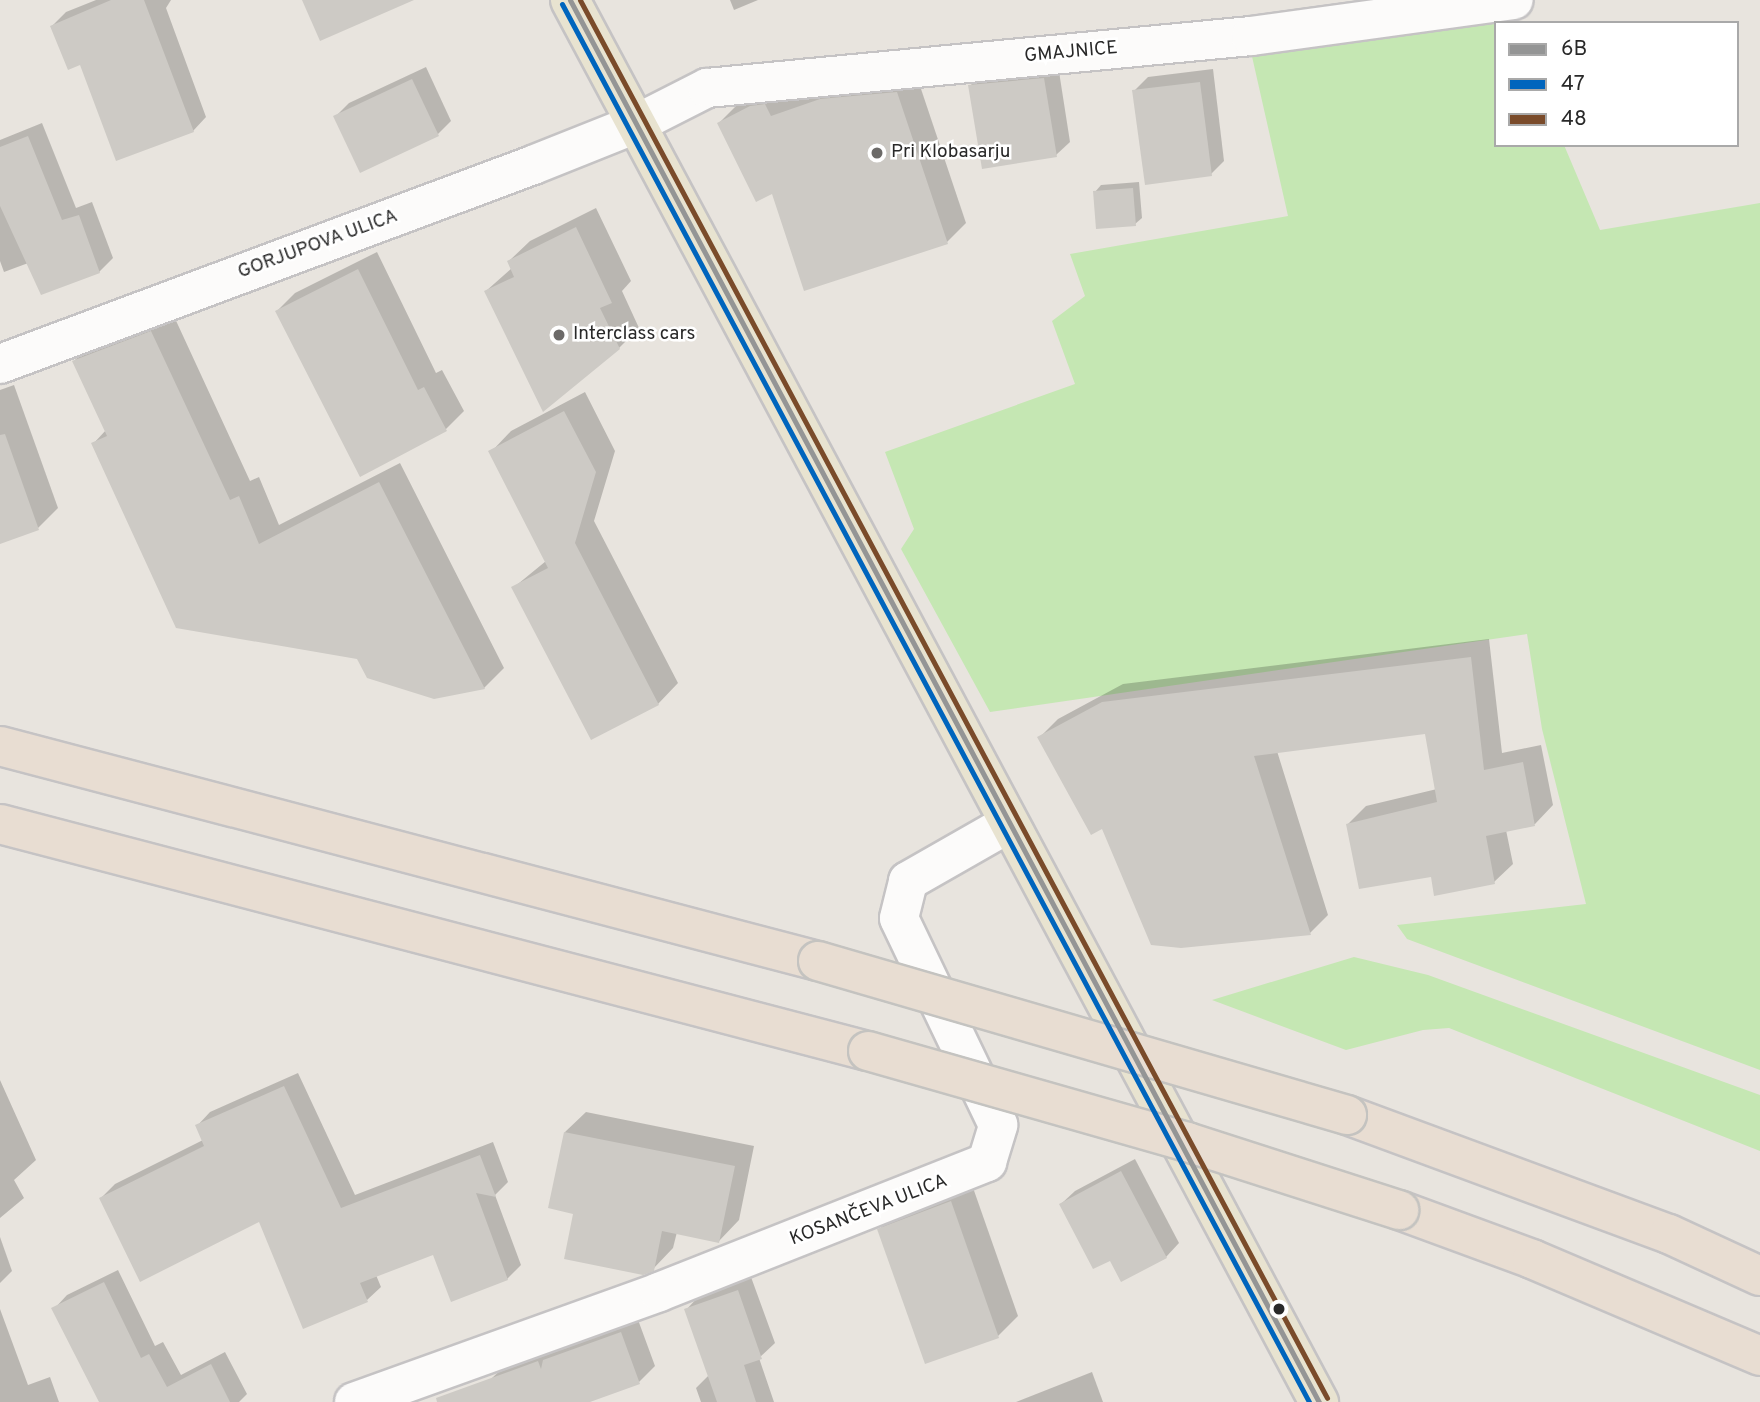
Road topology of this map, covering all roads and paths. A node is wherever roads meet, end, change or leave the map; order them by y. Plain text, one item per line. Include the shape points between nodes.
1 (570, 0) edge
2 (1514, 0) edge
3 (636, 124) junction
4 (0, 364) edge
5 (0, 746) edge
6 (0, 824) edge
7 (1008, 824) junction
8 (1760, 1276) edge
9 (1760, 1356) edge
10 (354, 1402) edge
11 (1319, 1402) edge

1 - 3 main road
2 - 3 street, GMAJNICE via 1251,36 707,88
3 - 4 street, GORJUPOVA ULICA
3 - 7 main road
5 - 8 highway, bridge via 1046,1023 1347,1115 1669,1234
6 - 9 highway, bridge via 868,1051 1174,1138 1399,1210 1532,1259
7 - 10 street, KOSANČEVA ULICA via 908,881 899,918 998,1125 987,1162 659,1292
7 - 11 main road

